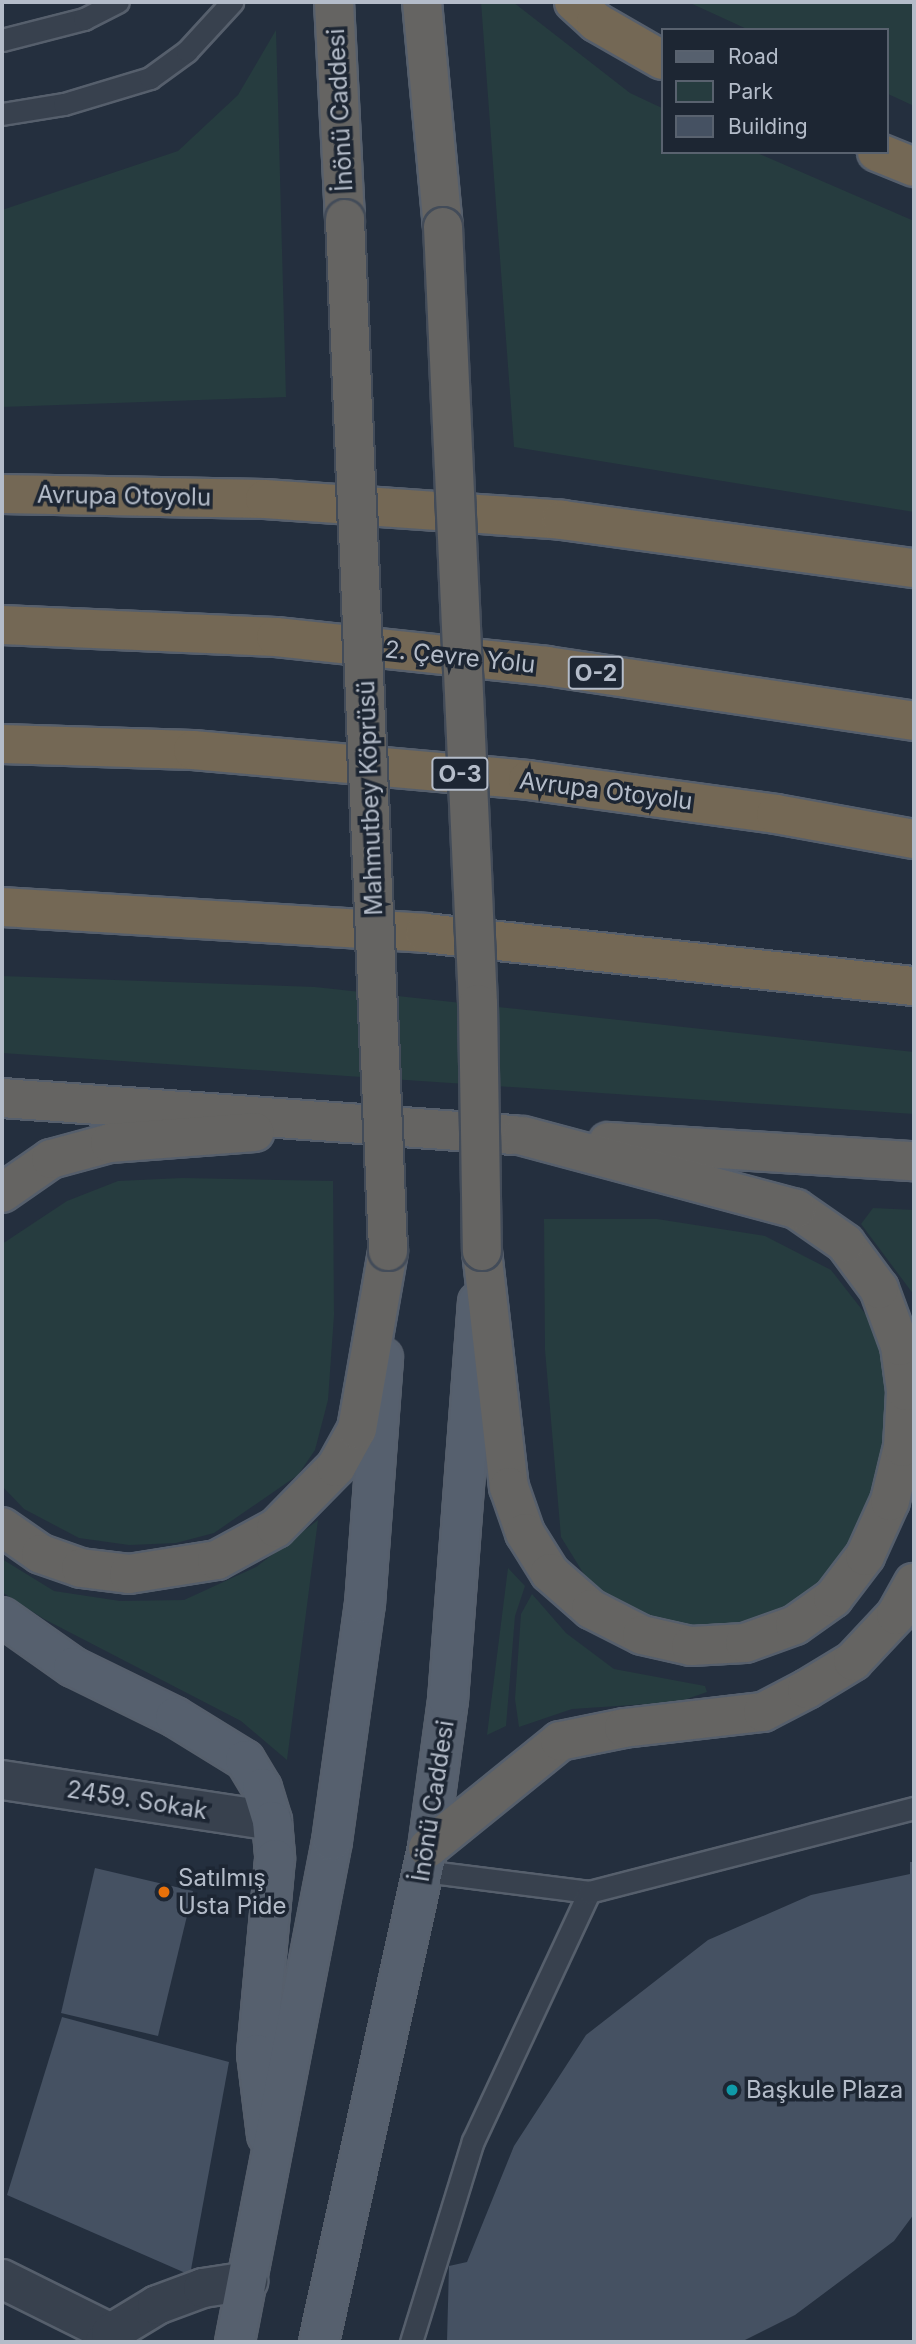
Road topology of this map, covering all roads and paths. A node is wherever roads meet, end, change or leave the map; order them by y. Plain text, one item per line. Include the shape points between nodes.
1 (118, 2) edge
2 (232, 2) edge
3 (334, 2) edge
4 (422, 2) edge
5 (574, 2) edge
6 (2, 40) edge
7 (660, 59) edge
8 (2, 114) edge
9 (882, 154) edge
10 (914, 167) edge
11 (345, 219) joint
12 (2, 494) edge
13 (914, 568) edge
14 (2, 625) edge
15 (914, 721) edge
16 (2, 744) edge
17 (914, 839) edge
18 (2, 906) edge
19 (914, 986) edge
20 (2, 1098) edge
21 (336, 1119) junction
22 (523, 1136) junction
23 (914, 1161) edge
24 (2, 1193) edge
25 (388, 1251) junction
26 (482, 1251) junction
27 (2, 1527) edge
28 (914, 1583) edge
29 (2, 1617) edge
30 (2, 1780) edge
31 (914, 1808) edge
32 (272, 1821) junction
33 (426, 1860) junction
34 (589, 1892) junction
35 (271, 2166) junction
36 (2, 2279) edge
37 (248, 2281) junction
38 (108, 2338) edge
39 (235, 2342) edge
40 (319, 2342) edge
41 (411, 2342) edge

1 - 6 lane via 84,19
2 - 8 lane via 187,51 150,78 64,104
3 - 11 highway, İnönü Caddesi
4 - 26 highway, bridge via 443,227 477,990
5 - 7 highway via 596,22
9 - 10 highway
11 - 25 highway, Mahmutbey Köprüsü, bridge
12 - 13 highway, Avrupa Otoyolu via 265,499 562,520
14 - 15 highway, 2. Çevre Yolu / O-2 via 276,637 533,664
16 - 17 highway, Avrupa Otoyolu / O-3 via 193,750 528,780 776,814
18 - 19 highway via 425,933
20 - 21 highway
21 - 22 highway
21 - 24 highway via 255,1132 110,1143 51,1159
22 - 23 highway
22 - 26 highway via 796,1209 845,1244 878,1289 900,1346 906,1391 903,1447 890,1501 865,1556 833,1598 795,1625 745,1643 691,1646 642,1635 591,1609 550,1573 525,1533 509,1487
25 - 27 highway, Mahmutbey Köprüsü via 357,1429 336,1467 276,1528 217,1560 129,1574 81,1568 41,1554
25 - 35 main road via 376,1480 354,1685 332,1841
26 - 33 main road, İnönü Caddesi via 448,1700
28 - 33 highway via 896,1615 853,1661 807,1689 764,1712 624,1728 560,1741
29 - 32 main road via 73,1667 175,1717 245,1760 262,1788
30 - 32 street, 2459. Sokak
31 - 34 lane
32 - 35 main road via 275,1859 257,2054
33 - 34 lane
33 - 40 main road, İnönü Caddesi
34 - 41 lane via 473,2141
35 - 37 main road
36 - 38 street
37 - 38 street via 203,2288 169,2301
37 - 39 main road

